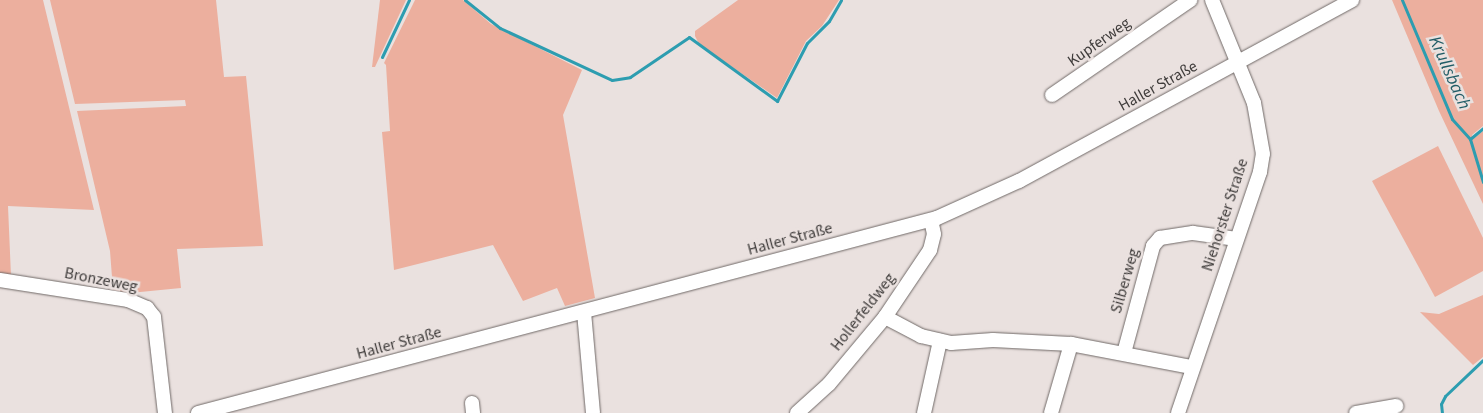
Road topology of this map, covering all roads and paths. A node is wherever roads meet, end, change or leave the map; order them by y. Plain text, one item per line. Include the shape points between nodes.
1 (1190, 0) edge
2 (1212, 0) edge
3 (1352, 0) edge
4 (1238, 61) junction
5 (1052, 95) dead end
6 (931, 220) junction
7 (1237, 239) junction
8 (0, 280) edge
9 (584, 312) junction
10 (885, 317) junction
11 (940, 341) junction
12 (1071, 344) junction
13 (1124, 353) junction
14 (1192, 367) junction
15 (1396, 406) dead end
16 (165, 413) edge
17 (198, 413) edge
18 (593, 413) edge
19 (797, 413) edge
20 (924, 413) edge
21 (1052, 413) edge
22 (1178, 413) edge
23 (1356, 413) edge

1 - 5 street, Kupferweg
2 - 4 street, Niehorster Straße
3 - 4 street, Haller Straße
4 - 6 street, Haller Straße via 1007,188
4 - 7 street, Niehorster Straße via 1254,102 1263,154
6 - 9 street, Haller Straße
6 - 10 street, Hollerfeldweg via 934,234 930,250
7 - 13 street, Silberweg via 1193,233 1160,238 1153,246
7 - 14 street, Niehorster Straße
8 - 16 street, Bronzeweg via 128,300 147,308 154,318
9 - 17 street, Haller Straße
9 - 18 street
10 - 11 street via 921,336
10 - 19 street, Hollerfeldweg via 829,384
11 - 12 street
11 - 20 street
12 - 13 street
12 - 21 street
13 - 14 street
14 - 22 street, Niehorster Straße
15 - 23 street

